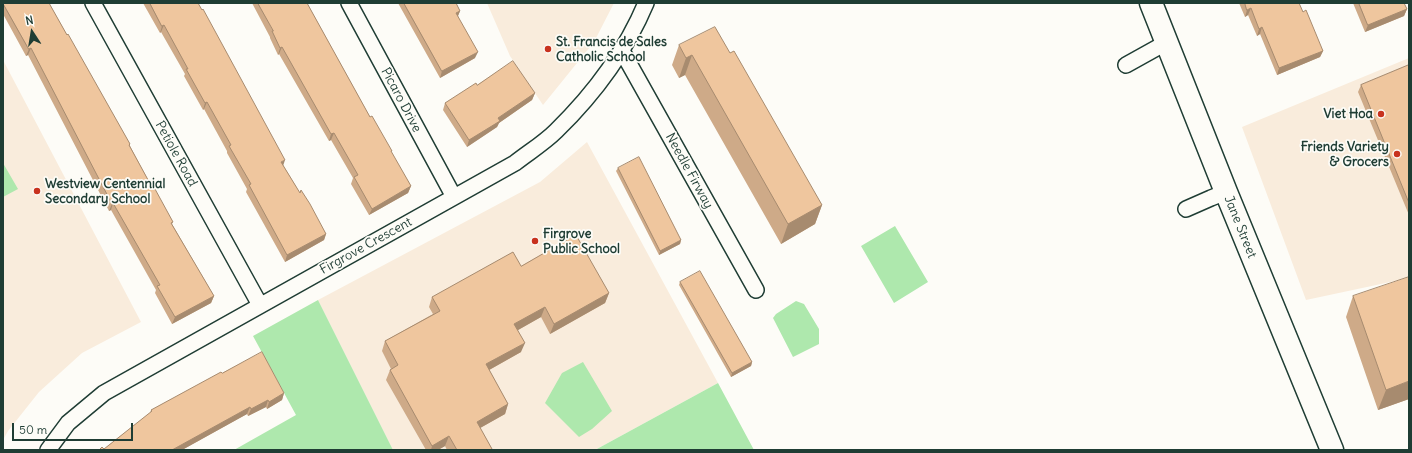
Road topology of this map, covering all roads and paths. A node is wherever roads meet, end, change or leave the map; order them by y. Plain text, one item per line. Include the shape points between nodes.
1 (93, 3) edge
2 (349, 3) edge
3 (646, 3) edge
4 (1151, 3) edge
5 (1168, 44) junction
6 (622, 51) junction
7 (1126, 65) dead end
8 (1226, 192) junction
9 (454, 197) junction
10 (1186, 210) dead end
11 (756, 290) dead end
12 (260, 305) junction
13 (48, 450) edge
14 (1332, 450) edge

1 - 12 street, Petiole Road
2 - 9 street, Picaro Drive
3 - 6 street, Firgrove Crescent
4 - 5 main road, Jane Street
5 - 7 street
5 - 8 main road, Jane Street
6 - 9 street, Firgrove Crescent via 598,86 556,131 515,163
6 - 11 street, Needle Firway
8 - 10 street
8 - 14 main road, Jane Street
9 - 12 street, Firgrove Crescent
12 - 13 street, Firgrove Crescent via 104,394 68,424

